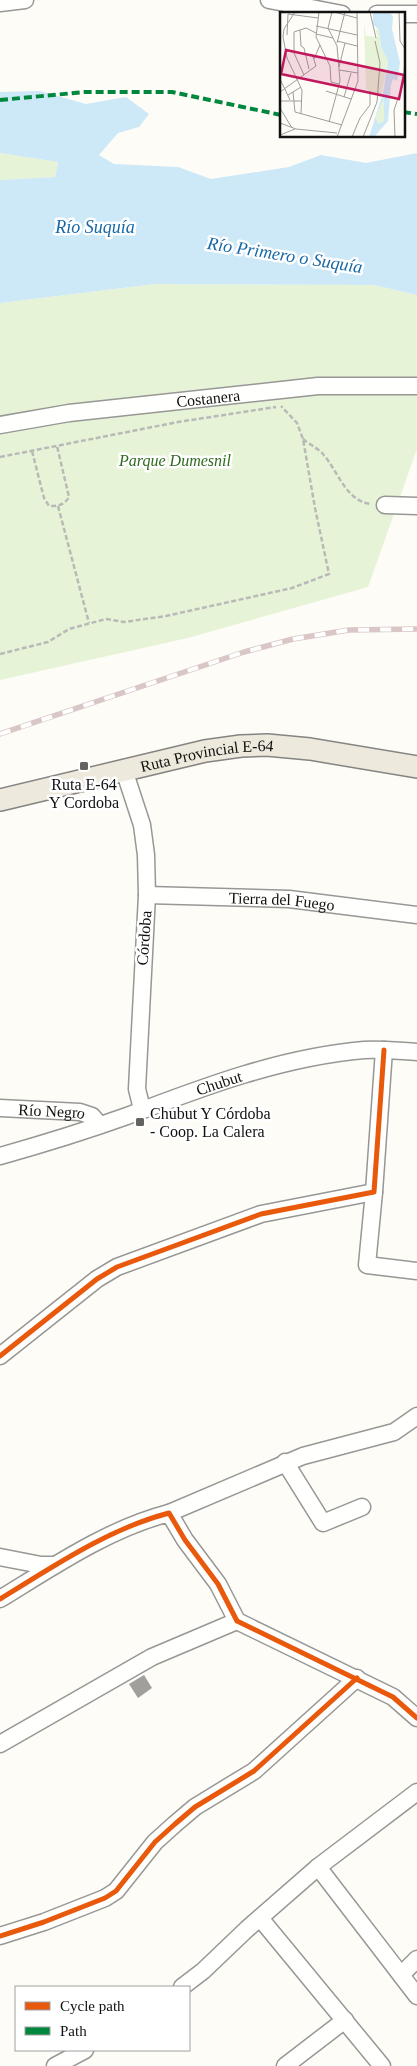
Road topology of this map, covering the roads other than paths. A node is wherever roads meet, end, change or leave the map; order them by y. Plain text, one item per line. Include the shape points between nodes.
1 (25, 0) edge
2 (268, 0) edge
3 (0, 3) edge
4 (331, 12) edge
5 (404, 14) edge
6 (417, 14) edge
7 (417, 386) edge
8 (0, 425) edge
9 (385, 505) road end
10 (417, 506) edge
11 (417, 767) edge
12 (124, 770) junction
13 (0, 800) edge
14 (147, 894) junction
15 (417, 915) edge
16 (384, 1050) junction
17 (417, 1052) edge
18 (0, 1108) edge
19 (142, 1109) junction
20 (100, 1125) junction
21 (0, 1156) edge
22 (374, 1192) junction
23 (417, 1270) edge
24 (0, 1356) edge
25 (417, 1416) edge
26 (285, 1462) junction
27 (362, 1507) dead end
28 (169, 1513) junction
29 (0, 1557) edge
30 (55, 1565) junction
31 (0, 1599) edge
32 (237, 1621) junction
33 (357, 1678) junction
34 (417, 1718) edge
35 (0, 1744) edge
36 (417, 1792) edge
37 (318, 1867) junction
38 (260, 1918) junction
39 (0, 1936) edge
40 (417, 1959) edge
41 (401, 1975) junction
42 (183, 1986) edge
43 (417, 1996) edge
44 (345, 2020) junction
45 (83, 2051) edge
46 (55, 2066) edge
47 (285, 2066) edge
48 (382, 2066) edge

1 - 3 street
2 - 4 street
5 - 6 street
7 - 8 street, Costanera via 318,386 69,413
9 - 10 street
11 - 12 main road, Ruta Provincial E-64 via 310,749 254,745 226,747
12 - 13 main road, Ruta Provincial E-64
12 - 14 street, Córdoba via 145,839
14 - 15 street, Tierra del Fuego via 289,899
14 - 19 street, Córdoba via 136,1089
16 - 17 street, Chubut
16 - 19 street, Chubut via 342,1053 275,1066
16 - 22 street
18 - 20 street, Río Negro via 80,1112 92,1116
19 - 20 street, Chubut
20 - 21 street, Chubut
22 - 23 street via 367,1265
22 - 24 street via 261,1214 117,1267 97,1279
25 - 26 street via 394,1432
26 - 27 street via 323,1523
26 - 28 street
28 - 30 street via 123,1528
28 - 32 street via 218,1584
29 - 30 street
30 - 31 street
32 - 33 street
32 - 35 street via 152,1657
33 - 34 street via 393,1697
33 - 39 street via 254,1771 195,1807 175,1824 155,1842 116,1891 44,1922
36 - 37 street
37 - 38 street
37 - 41 street
38 - 42 street
38 - 44 street
40 - 41 street
41 - 43 street
44 - 47 street
44 - 48 street
45 - 46 street

